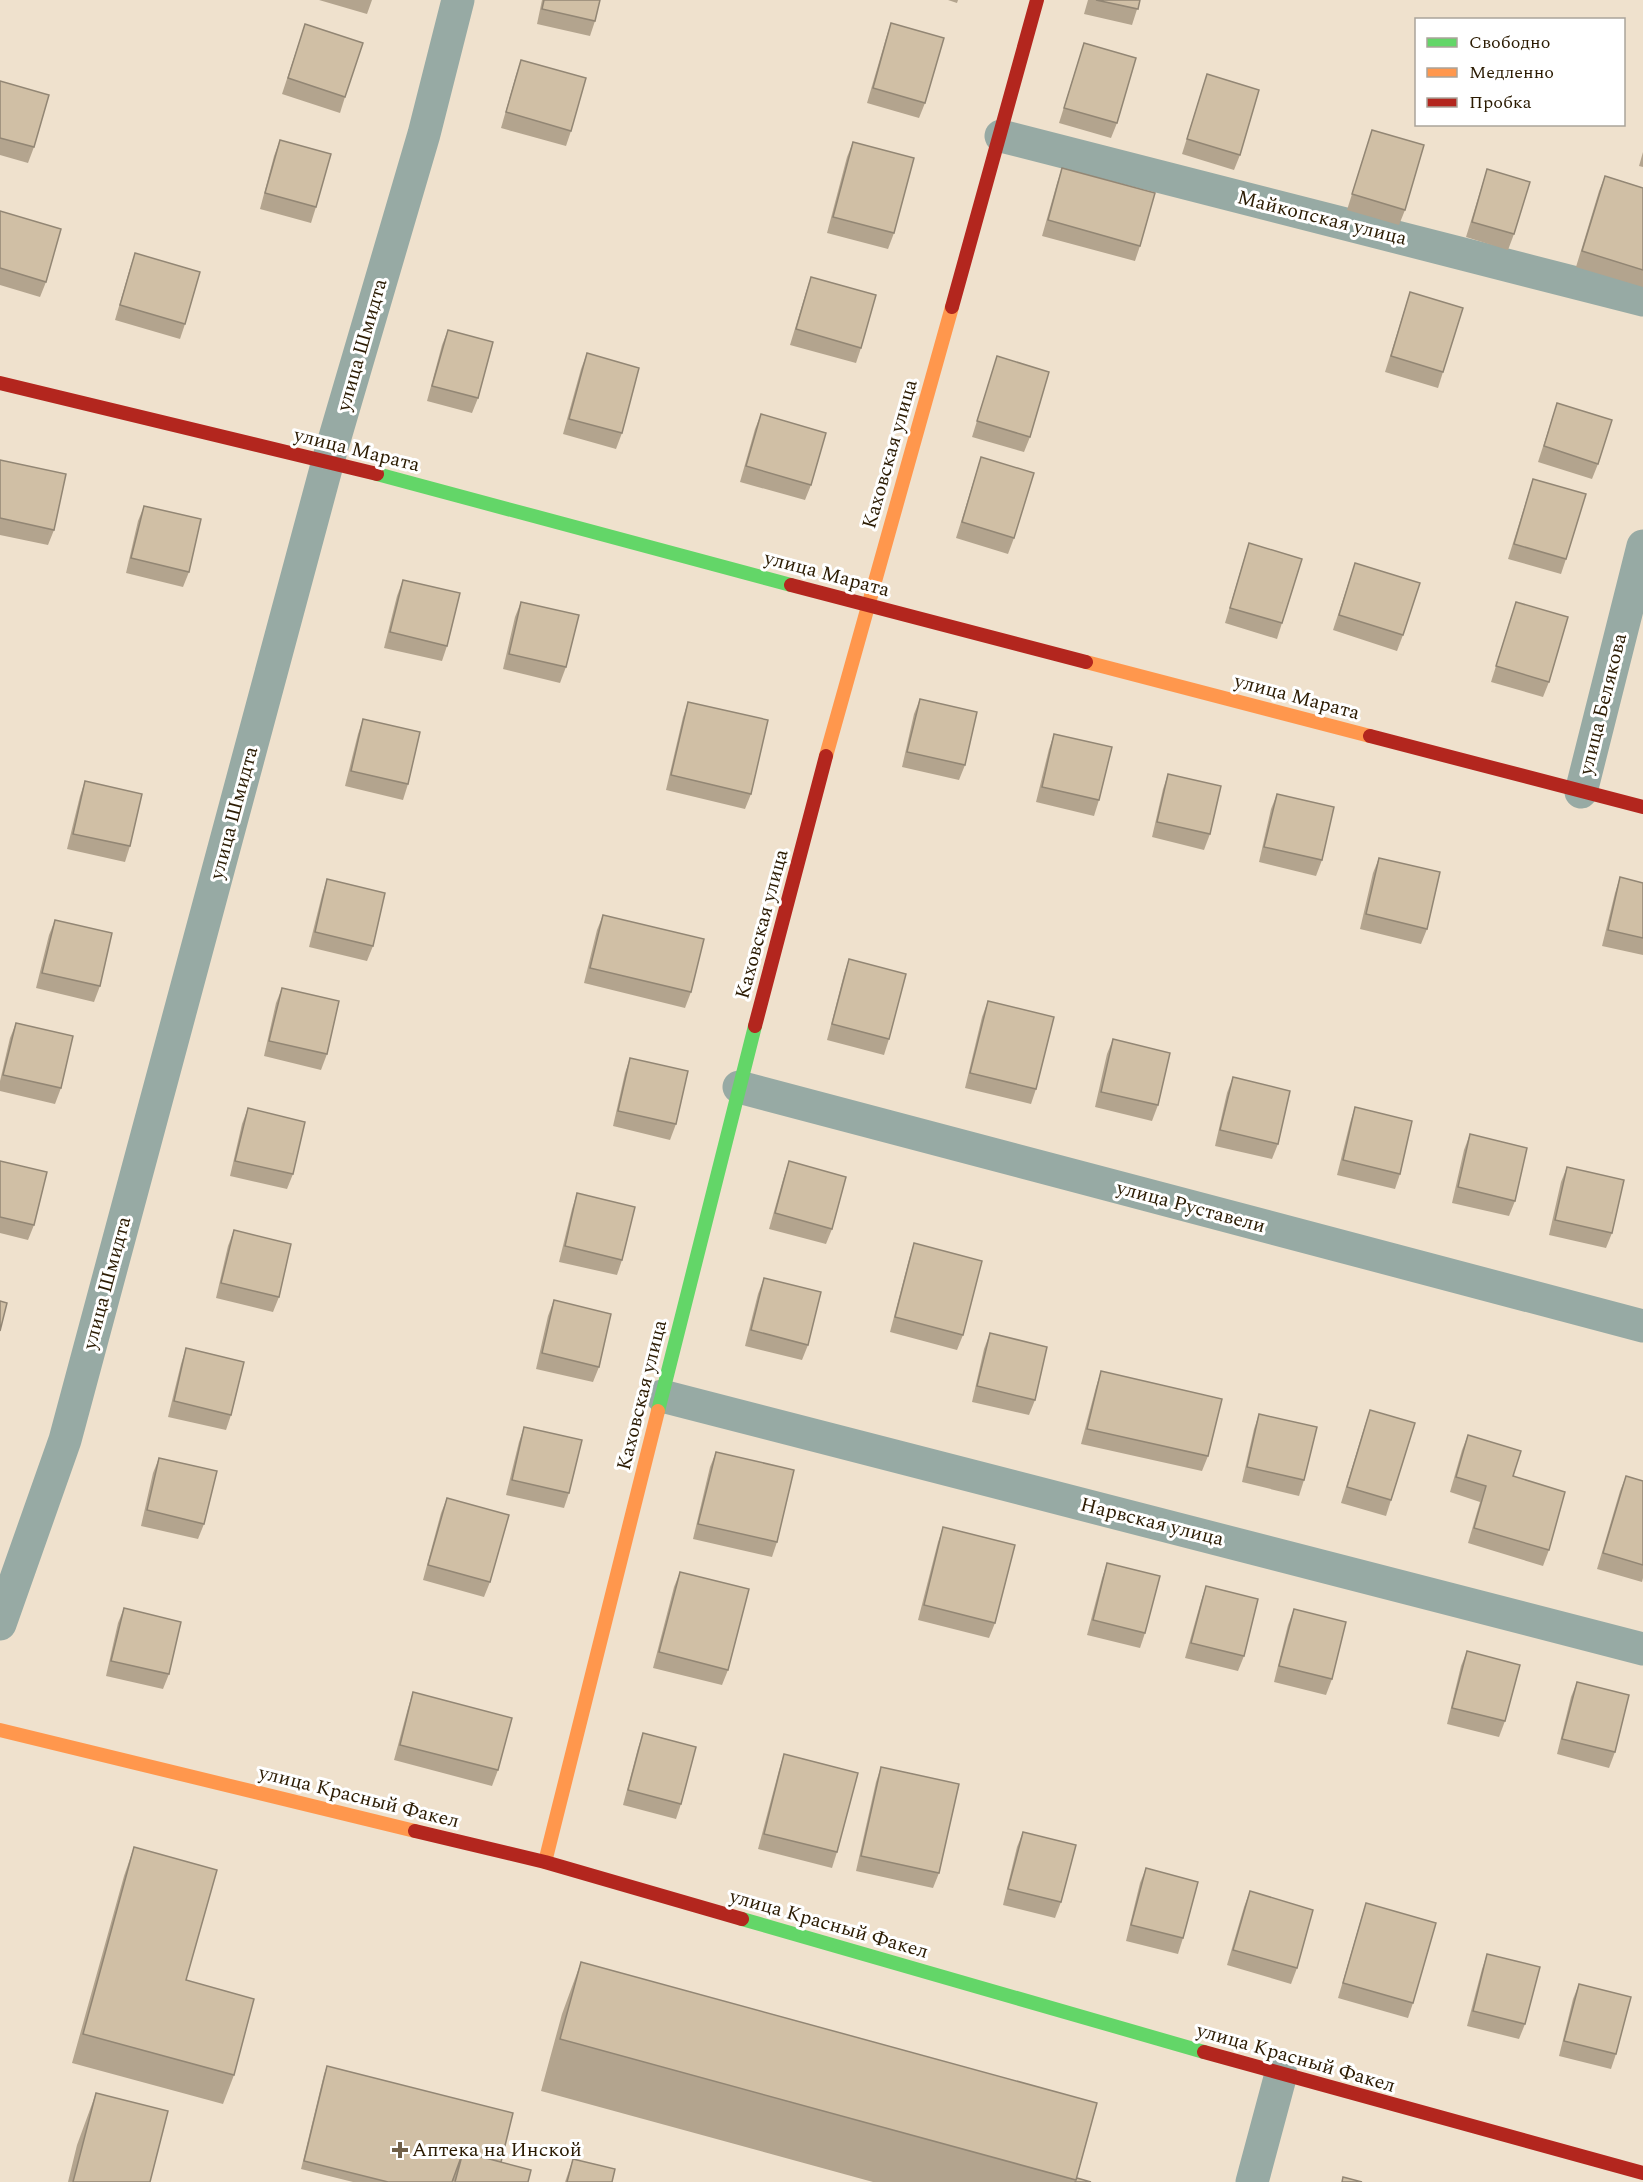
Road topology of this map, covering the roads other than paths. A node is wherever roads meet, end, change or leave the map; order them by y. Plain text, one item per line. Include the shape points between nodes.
1 (458, 0) edge
2 (1037, 0) edge
3 (1001, 136) junction
4 (1643, 300) edge
5 (0, 383) edge
6 (328, 461) junction
7 (1643, 546) edge
8 (867, 605) junction
9 (1581, 792) junction
10 (1643, 807) edge
11 (739, 1087) junction
12 (1643, 1326) edge
13 (662, 1396) junction
14 (0, 1624) edge
15 (1643, 1649) edge
16 (0, 1730) edge
17 (544, 1862) junction
18 (1281, 2074) junction
19 (1597, 2172) edge
20 (1643, 2173) edge
21 (1252, 2182) edge

1 - 6 street, улица Шмидта via 424,134
2 - 3 street, Каховская улица
3 - 4 street, Майкопская улица
3 - 8 street, Каховская улица
5 - 6 street, улица Марата
6 - 8 street, улица Марата
6 - 14 street, улица Шмидта via 65,1440
7 - 9 street, улица Белякова
8 - 9 street, улица Марата
8 - 11 street, Каховская улица
9 - 10 street, улица Марата
11 - 12 street, улица Руставели
11 - 13 street, Каховская улица
13 - 15 street, Нарвская улица
13 - 17 street, Каховская улица
16 - 17 street, улица Красный Факел
17 - 18 street, улица Красный Факел
18 - 19 street, улица Красный Факел
18 - 21 street
19 - 20 street, улица Красный Факел

